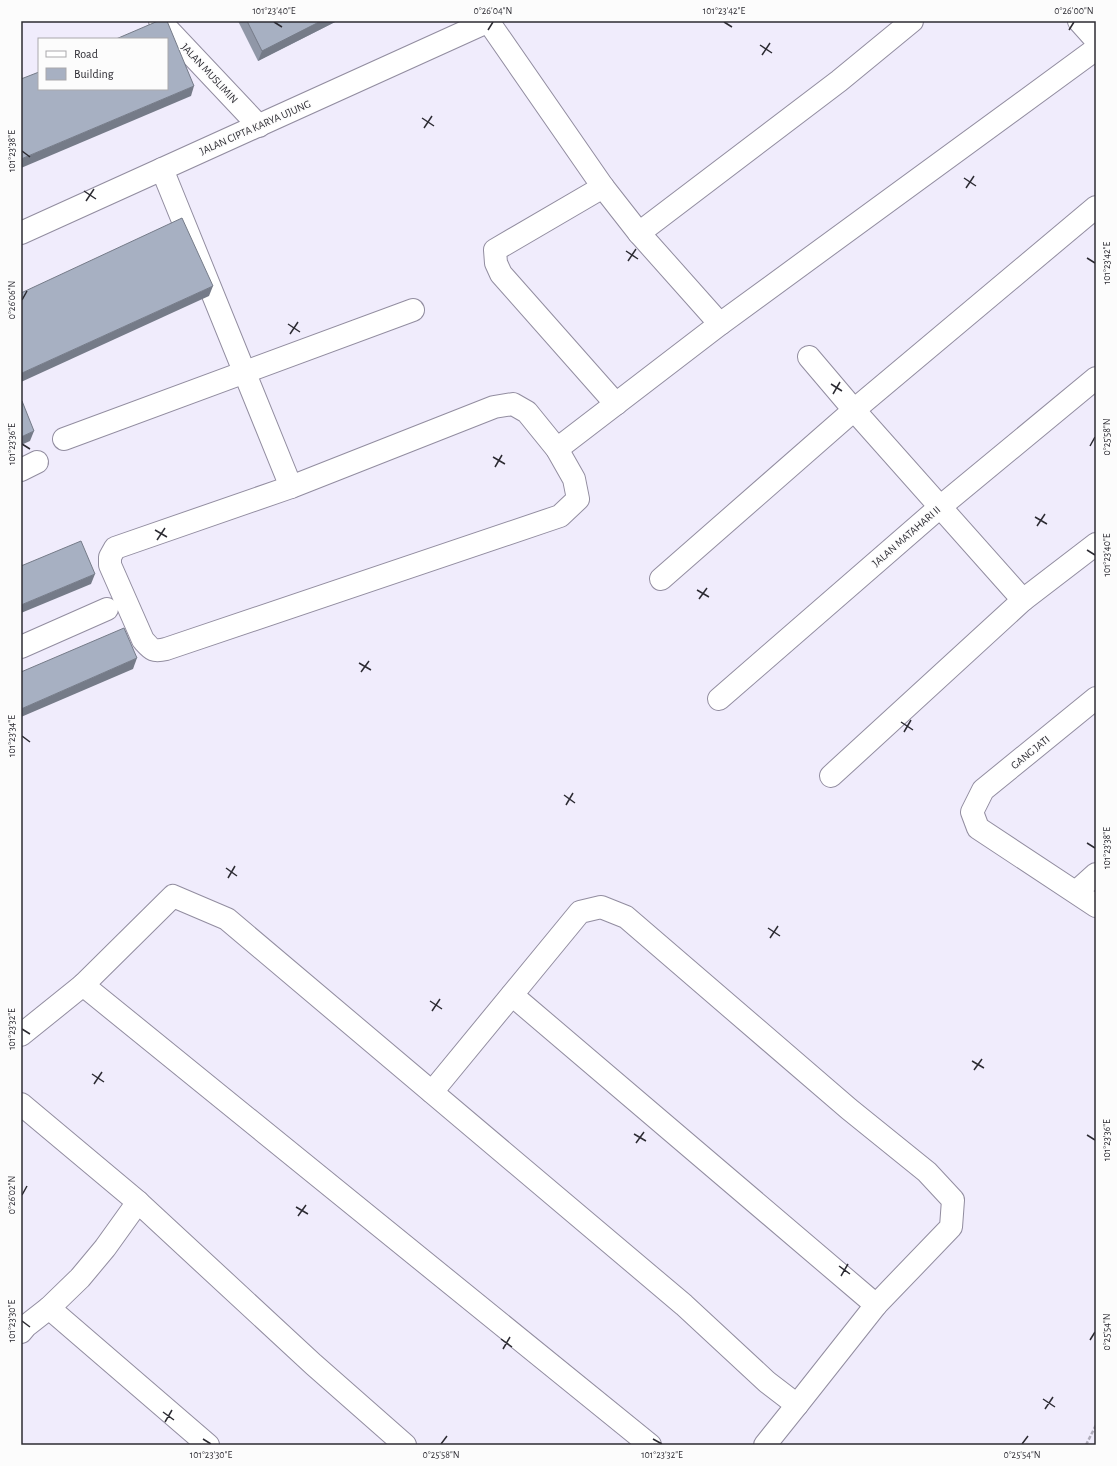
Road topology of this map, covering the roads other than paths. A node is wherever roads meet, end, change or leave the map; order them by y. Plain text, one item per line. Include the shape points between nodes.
1 (160, 21) edge
2 (489, 21) edge
3 (912, 21) edge
4 (1078, 21) edge
5 (1096, 40) edge
6 (1096, 49) edge
7 (259, 126) junction
8 (162, 169) junction
9 (603, 187) junction
10 (1096, 207) edge
11 (21, 233) edge
12 (639, 233) junction
13 (413, 310) dead end
14 (720, 324) junction
15 (809, 357) dead end
16 (244, 372) junction
17 (1096, 378) edge
18 (616, 404) junction
19 (854, 410) junction
20 (64, 439) dead end
21 (557, 449) junction
22 (290, 487) junction
23 (940, 507) junction
24 (1096, 544) edge
25 (661, 579) dead end
26 (1023, 600) junction
27 (107, 609) dead end
28 (21, 647) edge
29 (1096, 698) edge
30 (719, 699) dead end
31 (831, 776) dead end
32 (1096, 874) edge
33 (1076, 892) junction
34 (1096, 906) edge
35 (83, 985) junction
36 (512, 995) junction
37 (21, 1035) edge
38 (432, 1092) junction
39 (21, 1104) edge
40 (138, 1202) junction
41 (876, 1305) junction
42 (49, 1308) junction
43 (21, 1332) edge
44 (797, 1405) junction
45 (208, 1445) edge
46 (406, 1445) edge
47 (650, 1445) edge
48 (765, 1445) edge

1 - 7 street, JALAN MUSLIMIN
2 - 7 street, JALAN CIPTA KARYA UJUNG
2 - 9 street
3 - 12 street via 839,81
4 - 5 street
6 - 14 street
7 - 8 street, JALAN CIPTA KARYA UJUNG
8 - 11 street, JALAN CIPTA KARYA UJUNG
8 - 16 street
9 - 12 street
9 - 18 street via 495,250 496,263 501,274
10 - 19 street
12 - 14 street
13 - 16 street
14 - 18 street
15 - 19 street
16 - 20 street
16 - 22 street
17 - 23 street, JALAN MATAHARI II
18 - 21 street
19 - 23 street
19 - 25 street
21 - 22 street via 527,412 514,404 494,407
21 - 22 street via 574,479 578,499 560,516 166,649 152,650 143,640 110,565 110,557 115,548
23 - 26 street
23 - 30 street, JALAN MATAHARI II
24 - 26 street
26 - 31 street
27 - 28 street
29 - 33 street, GANG JATI via 983,790 972,812 978,828
32 - 33 street
33 - 34 street
35 - 37 street
35 - 38 street via 173,896 227,919
35 - 47 street
36 - 38 street
36 - 41 street
36 - 41 street via 580,912 601,906 626,917 849,1109 927,1172 953,1200 951,1227
38 - 44 street via 684,1305
39 - 40 street
40 - 42 street via 80,1278
40 - 46 street via 313,1364
41 - 44 street
42 - 43 street
42 - 45 street
44 - 48 street

